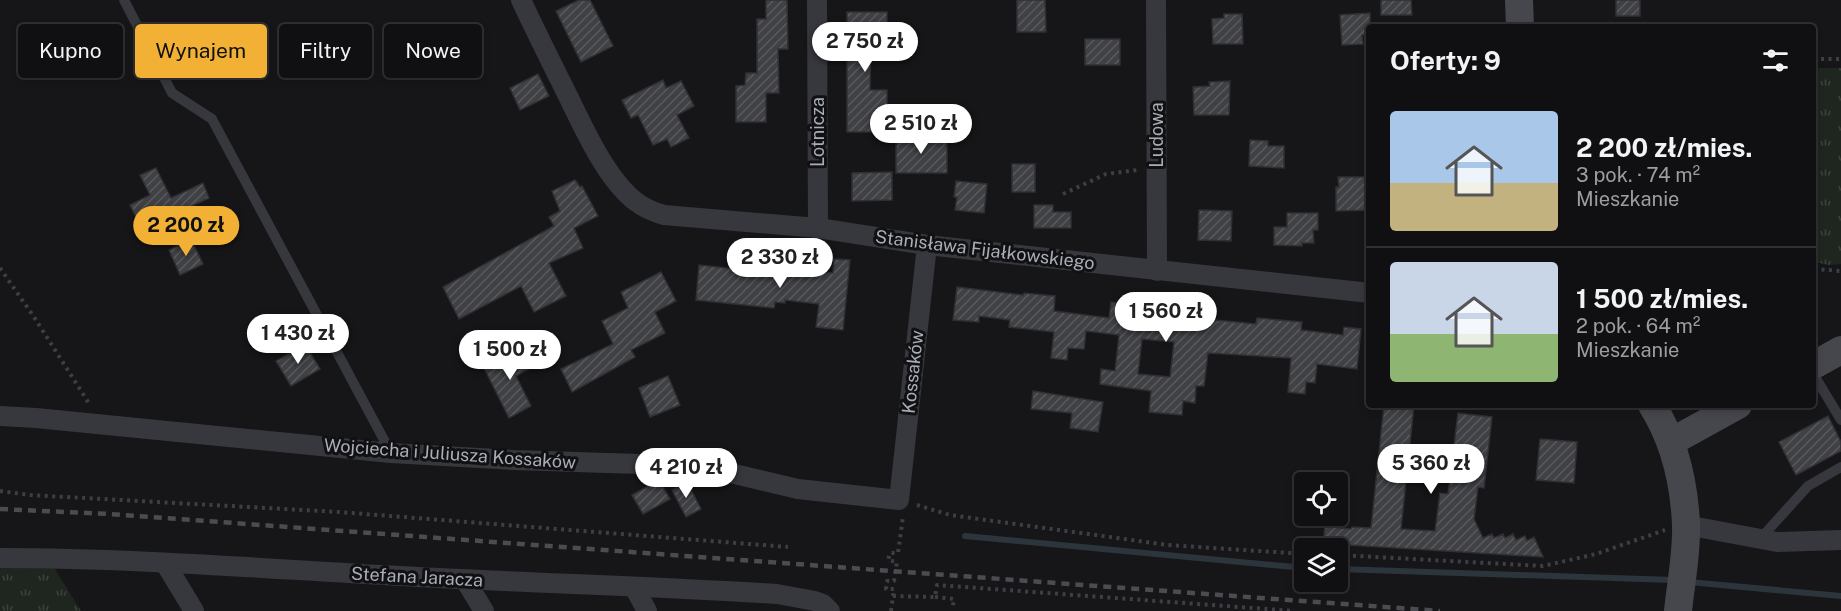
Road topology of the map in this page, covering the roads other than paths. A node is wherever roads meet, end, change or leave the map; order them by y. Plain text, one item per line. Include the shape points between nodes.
1 (124, 0) edge
2 (520, 0) edge
3 (817, 0) edge
4 (1156, 0) edge
5 (1519, 0) edge
6 (1530, 24) edge
7 (818, 228) junction
8 (927, 245) junction
9 (1157, 271) junction
10 (1366, 293) edge
11 (1841, 350) edge
12 (1816, 364) edge
13 (1816, 378) edge
14 (1654, 408) edge
15 (1733, 408) edge
16 (0, 416) edge
17 (1841, 420) edge
18 (1671, 442) junction
19 (392, 453) junction
20 (1841, 467) edge
21 (907, 502) joint
22 (1678, 526) junction
23 (1761, 539) junction
24 (1841, 540) edge
25 (0, 558) edge
26 (165, 563) junction
27 (465, 580) junction
28 (634, 587) junction
29 (1679, 602) edge
30 (194, 611) edge
31 (484, 611) edge
32 (647, 611) edge
33 (830, 611) edge

1 - 19 lane via 172,93 212,118
2 - 7 street, Stanisława Fijałkowskiego via 590,140 633,200 664,214
3 - 7 street, Lotnicza
4 - 9 street, Ludowa
5 - 6 street
7 - 8 street, Stanisława Fijałkowskiego
8 - 9 street, Stanisława Fijałkowskiego
8 - 21 street, Kossaków
9 - 10 street, Stanisława Fijałkowskiego
11 - 12 street
13 - 17 lane
14 - 18 street
15 - 18 street
16 - 19 street, Wojciecha i Juliusza Kossaków
18 - 22 street via 1679,474
19 - 21 street, Wojciecha i Juliusza Kossaków via 701,466 798,489
20 - 23 lane via 1808,486
22 - 23 street
22 - 29 street via 1683,563
23 - 24 street
25 - 26 street, Stefana Jaracza
26 - 27 street, Stefana Jaracza
26 - 30 street
27 - 28 street, Stefana Jaracza
27 - 31 street
28 - 32 street
28 - 33 street, Stefana Jaracza via 777,594 815,601

